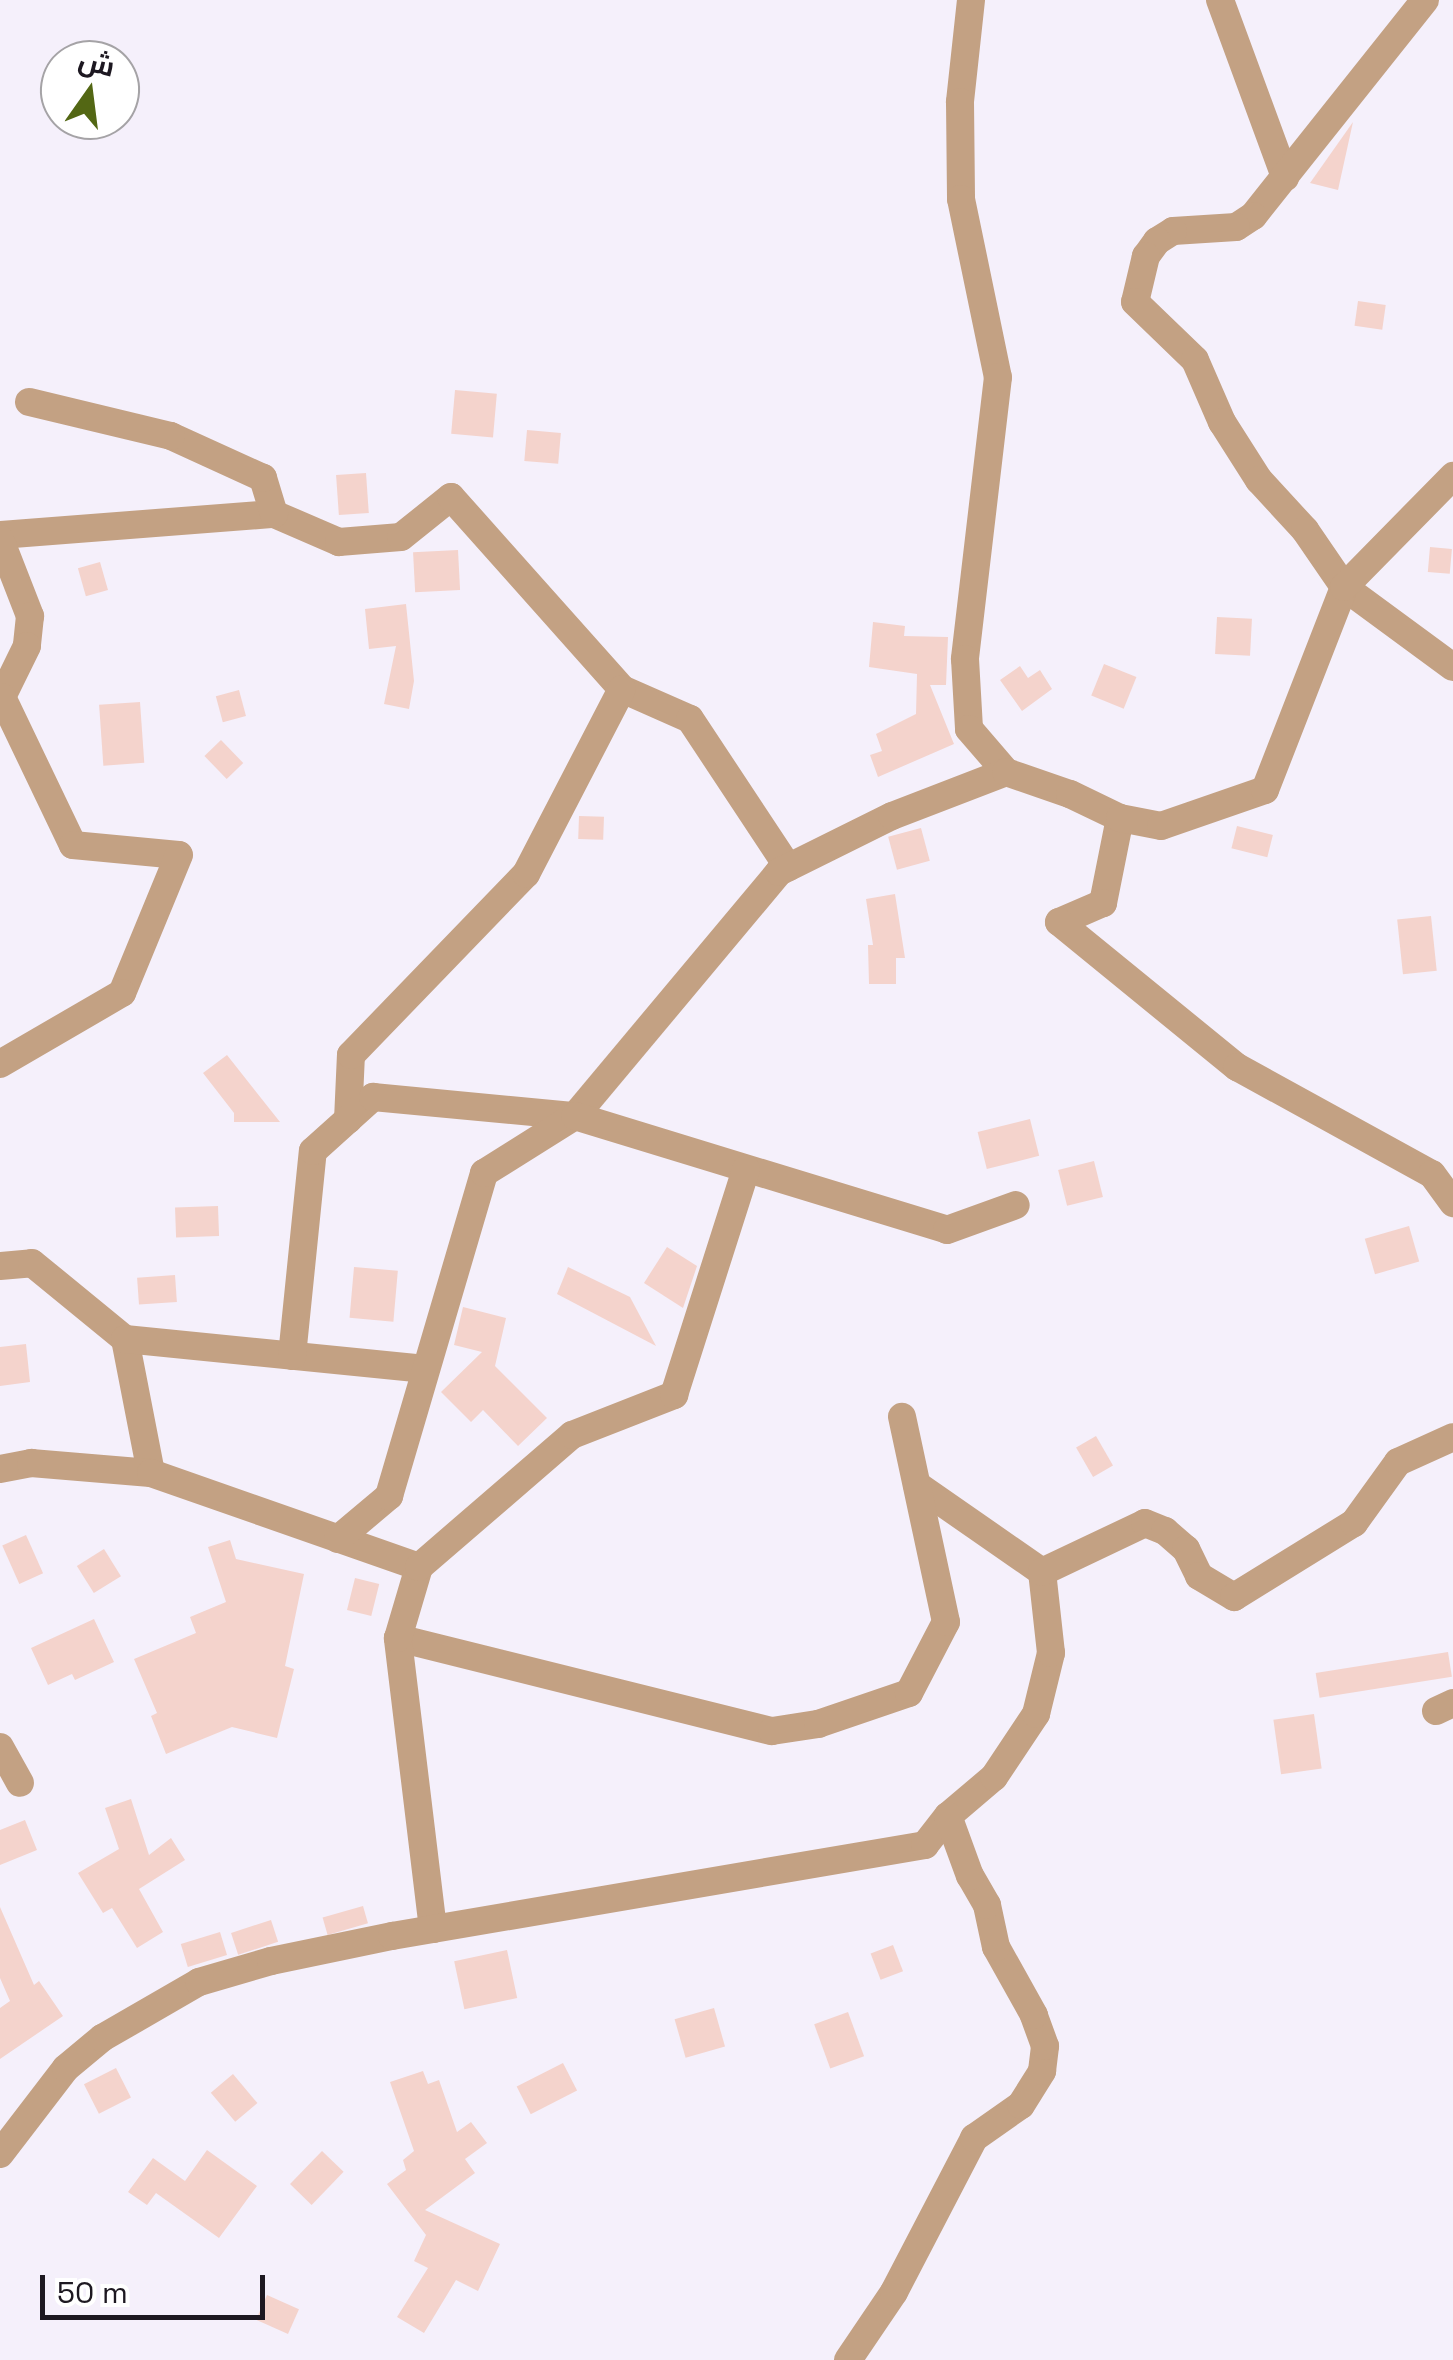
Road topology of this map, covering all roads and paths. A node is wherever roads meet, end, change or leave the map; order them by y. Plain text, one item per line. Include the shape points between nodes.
1 (971, 0) edge
2 (1220, 0) edge
3 (1425, 0) edge
4 (1285, 177) junction
5 (28, 402) dead end
6 (1453, 476) edge
7 (274, 514) junction
8 (0, 537) edge
9 (1344, 586) junction
10 (13, 650) edge
11 (1453, 668) edge
12 (622, 689) junction
13 (1006, 772) junction
14 (1120, 818) junction
15 (788, 867) junction
16 (0, 1064) edge
17 (574, 1116) junction
18 (348, 1120) junction
19 (746, 1169) junction
20 (1453, 1203) edge
21 (1016, 1205) dead end
22 (0, 1266) edge
23 (125, 1339) junction
24 (292, 1356) junction
25 (426, 1369) junction
26 (902, 1416) dead end
27 (1448, 1446) edge
28 (0, 1469) edge
29 (151, 1474) junction
30 (916, 1485) junction
31 (338, 1538) junction
32 (419, 1567) junction
33 (1042, 1572) junction
34 (398, 1638) junction
35 (0, 1746) edge
36 (20, 1783) dead end
37 (948, 1816) junction
38 (433, 1929) junction
39 (0, 2154) edge
40 (848, 2360) edge

1 - 13 street via 960,102 961,199 998,377 966,677 969,729
2 - 4 street
3 - 4 street
4 - 9 street via 1236,227 1173,231 1158,240 1146,256 1135,302 1196,360 1222,422
5 - 7 street via 171,436 263,478
6 - 9 street
7 - 8 street
7 - 12 street via 339,542 401,536 452,497
8 - 10 street via 30,616
9 - 11 street
9 - 14 street via 1265,790 1162,826
10 - 16 street via 2,696 73,846 179,855 122,992
12 - 15 street via 690,719
12 - 18 street via 526,874 350,1055
13 - 14 street
13 - 15 street via 892,816
14 - 20 street via 1102,903 1059,922 1237,1067 1432,1174
15 - 17 street
17 - 18 street via 373,1097
17 - 19 street
17 - 25 street via 484,1174
18 - 24 street via 313,1151
19 - 21 street via 947,1230
19 - 32 street via 674,1395 572,1435
22 - 23 street via 32,1263
23 - 24 street
23 - 29 street
24 - 25 street
25 - 31 street via 389,1496
26 - 30 street
27 - 33 street via 1398,1462 1354,1523 1234,1598 1200,1576 1165,1531 1145,1523
28 - 29 street via 31,1463
29 - 31 street
30 - 33 street
30 - 34 street via 946,1622 909,1693 818,1724 772,1732
31 - 32 street
32 - 34 street
33 - 37 street via 1052,1653 1036,1714 994,1777
34 - 38 street
35 - 36 street
37 - 38 street via 925,1845
37 - 40 street via 987,1904 996,1947 1034,2015 1045,2046 1042,2072 1021,2105 974,2138 894,2292
38 - 39 street via 199,1982 102,2038 66,2068

